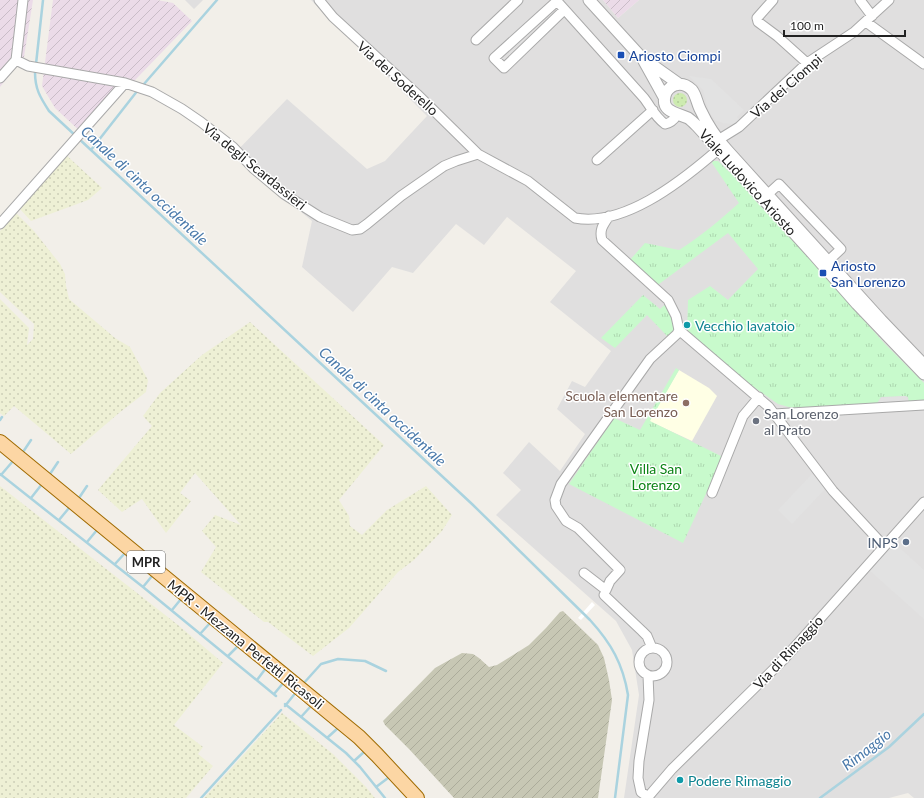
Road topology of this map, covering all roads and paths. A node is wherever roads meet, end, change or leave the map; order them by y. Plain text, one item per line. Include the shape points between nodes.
1 (23, 0) edge
2 (319, 0) edge
3 (518, 0) edge
4 (589, 0) edge
5 (773, 0) edge
6 (860, 0) edge
7 (889, 0) edge
8 (556, 1) edge
9 (564, 10) junction
10 (869, 19) junction
11 (476, 40) dead end
12 (641, 57) junction
13 (16, 60) junction
14 (808, 63) junction
15 (924, 64) edge
16 (0, 78) edge
17 (125, 83) junction
18 (679, 84) junction
19 (664, 97) junction
20 (695, 99) junction
21 (652, 110) junction
22 (678, 115) junction
23 (717, 148) junction
24 (478, 154) junction
25 (597, 160) dead end
26 (767, 195) junction
27 (609, 216) junction
28 (0, 224) edge
29 (814, 255) junction
30 (829, 261) junction
31 (679, 330) junction
32 (924, 365) edge
33 (924, 374) edge
34 (759, 397) junction
35 (924, 405) edge
36 (774, 414) junction
37 (0, 442) edge
38 (712, 493) dead end
39 (924, 502) edge
40 (884, 546) junction
41 (584, 573) dead end
42 (604, 595) dead end
43 (652, 648) junction
44 (648, 675) junction
45 (416, 796) edge
46 (648, 797) edge

1 - 13 street
2 - 24 street, Via del Soderello via 333,17
3 - 11 street
4 - 12 street, Viale Ludovico Ariosto
5 - 14 street via 757,18 758,22
6 - 10 street
7 - 10 street, Via dei Ciompi
8 - 9 street
8 - 9 street via 494,58 504,68
9 - 21 street
10 - 14 street, Via dei Ciompi
10 - 15 street
12 - 18 street, Viale Ludovico Ariosto
12 - 19 street, Viale Ludovico Ariosto
13 - 16 street
13 - 17 street, Via degli Scardassieri via 41,69
14 - 23 street, Via dei Ciompi
17 - 24 street, Via degli Scardassieri via 152,92 182,109 233,147 284,194 320,217 352,230 360,229 444,166
17 - 28 street
18 - 19 street via 670,87
18 - 20 street, Viale Ludovico Ariosto via 689,87
19 - 22 street, Viale Ludovico Ariosto via 666,108
20 - 22 street via 689,112
20 - 23 street, Viale Ludovico Ariosto
21 - 22 street via 664,124
21 - 25 street
22 - 23 street, Viale Ludovico Ariosto via 689,119
23 - 26 street, Viale Ludovico Ariosto
23 - 27 street, Via dei Ciompi via 691,173 653,199
23 - 29 street, Viale Ludovico Ariosto
24 - 27 street via 528,180 575,218
26 - 30 street, Viale Ludovico Ariosto
26 - 30 street, Viale Ludovico Ariosto via 779,184 841,249
27 - 31 street via 601,227 602,240 668,300 676,316
29 - 30 street, Viale Ludovico Ariosto via 826,263
29 - 33 street, Viale Ludovico Ariosto
30 - 32 street, Viale Ludovico Ariosto
31 - 34 street
31 - 41 street via 650,359 561,484 556,495 556,506 566,521 578,528 620,570 610,580 606,590
34 - 36 street
34 - 38 street via 743,416
35 - 36 street
36 - 40 street via 833,491
37 - 45 main road, MPR - Mezzana Perfetti Ricasoli / MPR via 359,737
39 - 40 street, Via di Rimaggio
40 - 46 street, Via di Rimaggio via 784,659
42 - 43 street via 642,631
43 - 44 street via 644,652 640,660 641,669
43 - 44 street via 664,653 667,661 664,670 657,675
44 - 46 street via 648,700 638,778 642,792

